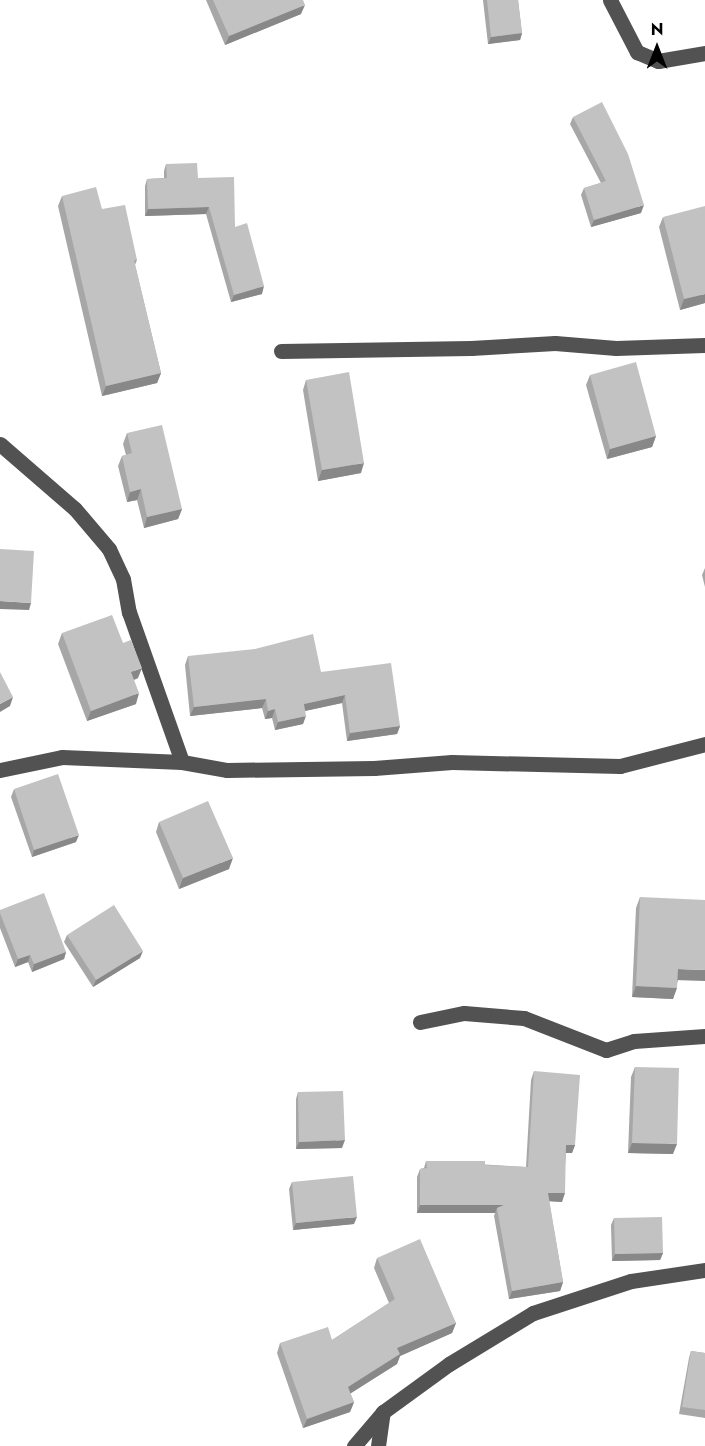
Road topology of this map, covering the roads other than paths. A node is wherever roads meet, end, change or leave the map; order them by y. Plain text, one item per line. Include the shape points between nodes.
1 (610, 0) edge
2 (705, 53) edge
3 (705, 345) edge
4 (281, 351) dead end
5 (0, 444) edge
6 (705, 744) edge
7 (182, 762) junction
8 (0, 770) edge
9 (420, 1022) dead end
10 (705, 1036) edge
11 (705, 1270) edge
12 (383, 1412) junction
13 (354, 1446) edge
14 (378, 1446) edge

1 - 2 street via 637,52 658,61
3 - 4 street via 616,348 555,343
5 - 7 street via 75,509 109,549 123,579 129,612
6 - 7 street via 620,766 452,762 374,768 227,770
7 - 8 street via 62,757
9 - 10 street via 464,1013 524,1018 606,1050 634,1041
11 - 12 street via 631,1281 533,1313 449,1364
12 - 13 street
12 - 14 street

